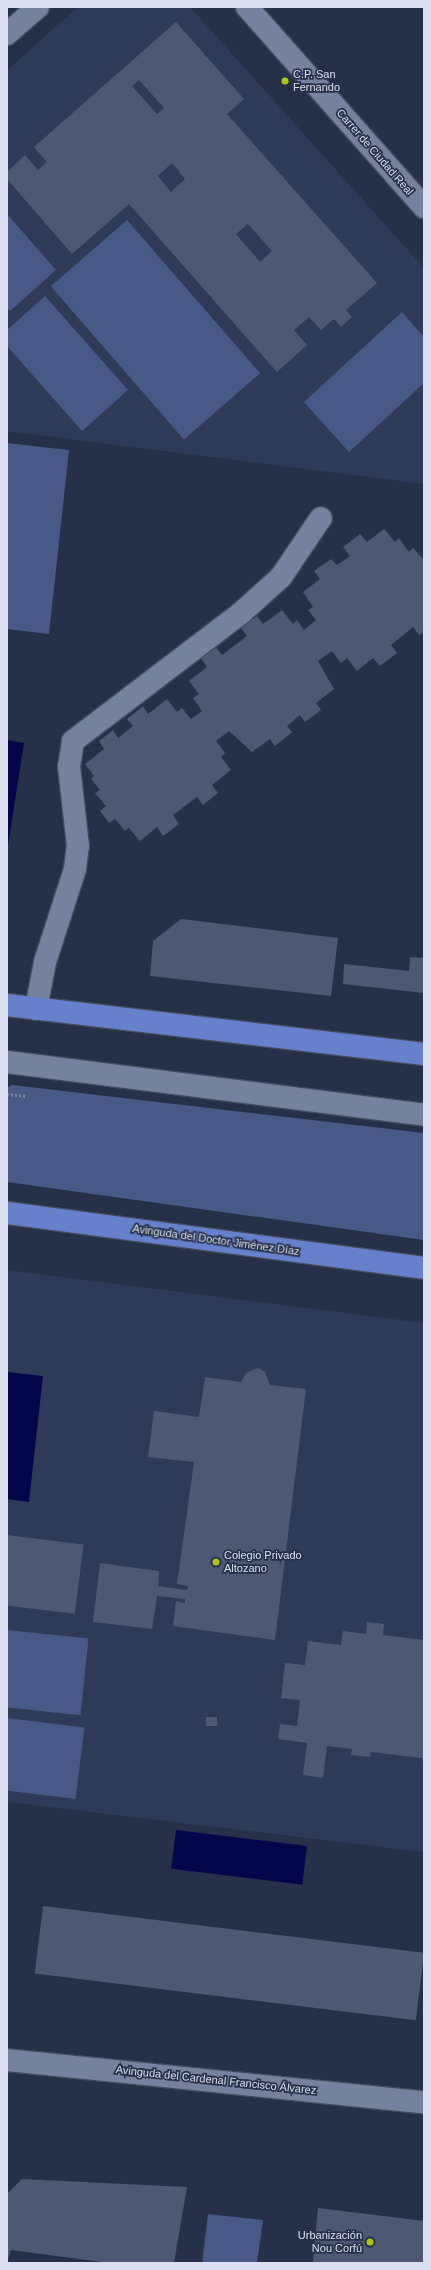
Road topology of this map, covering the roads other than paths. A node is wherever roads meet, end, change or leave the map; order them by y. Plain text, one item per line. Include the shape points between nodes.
1 (38, 7) edge
2 (247, 7) edge
3 (7, 34) edge
4 (424, 207) edge
5 (320, 518) dead end
6 (7, 1005) edge
7 (36, 1008) junction
8 (424, 1054) edge
9 (7, 1062) edge
10 (424, 1115) edge
11 (7, 1213) edge
12 (424, 1268) edge
13 (7, 2060) edge
14 (424, 2102) edge

1 - 3 street
2 - 4 street, Carrer de Ciudad Real
5 - 7 street via 281,577 240,613 73,741 69,767 78,846 75,869 45,962
6 - 7 main road
7 - 8 main road
9 - 10 street
11 - 12 main road, Avinguda del Doctor Jiménez Díaz
13 - 14 street, Avinguda del Cardenal Francisco Álvarez

